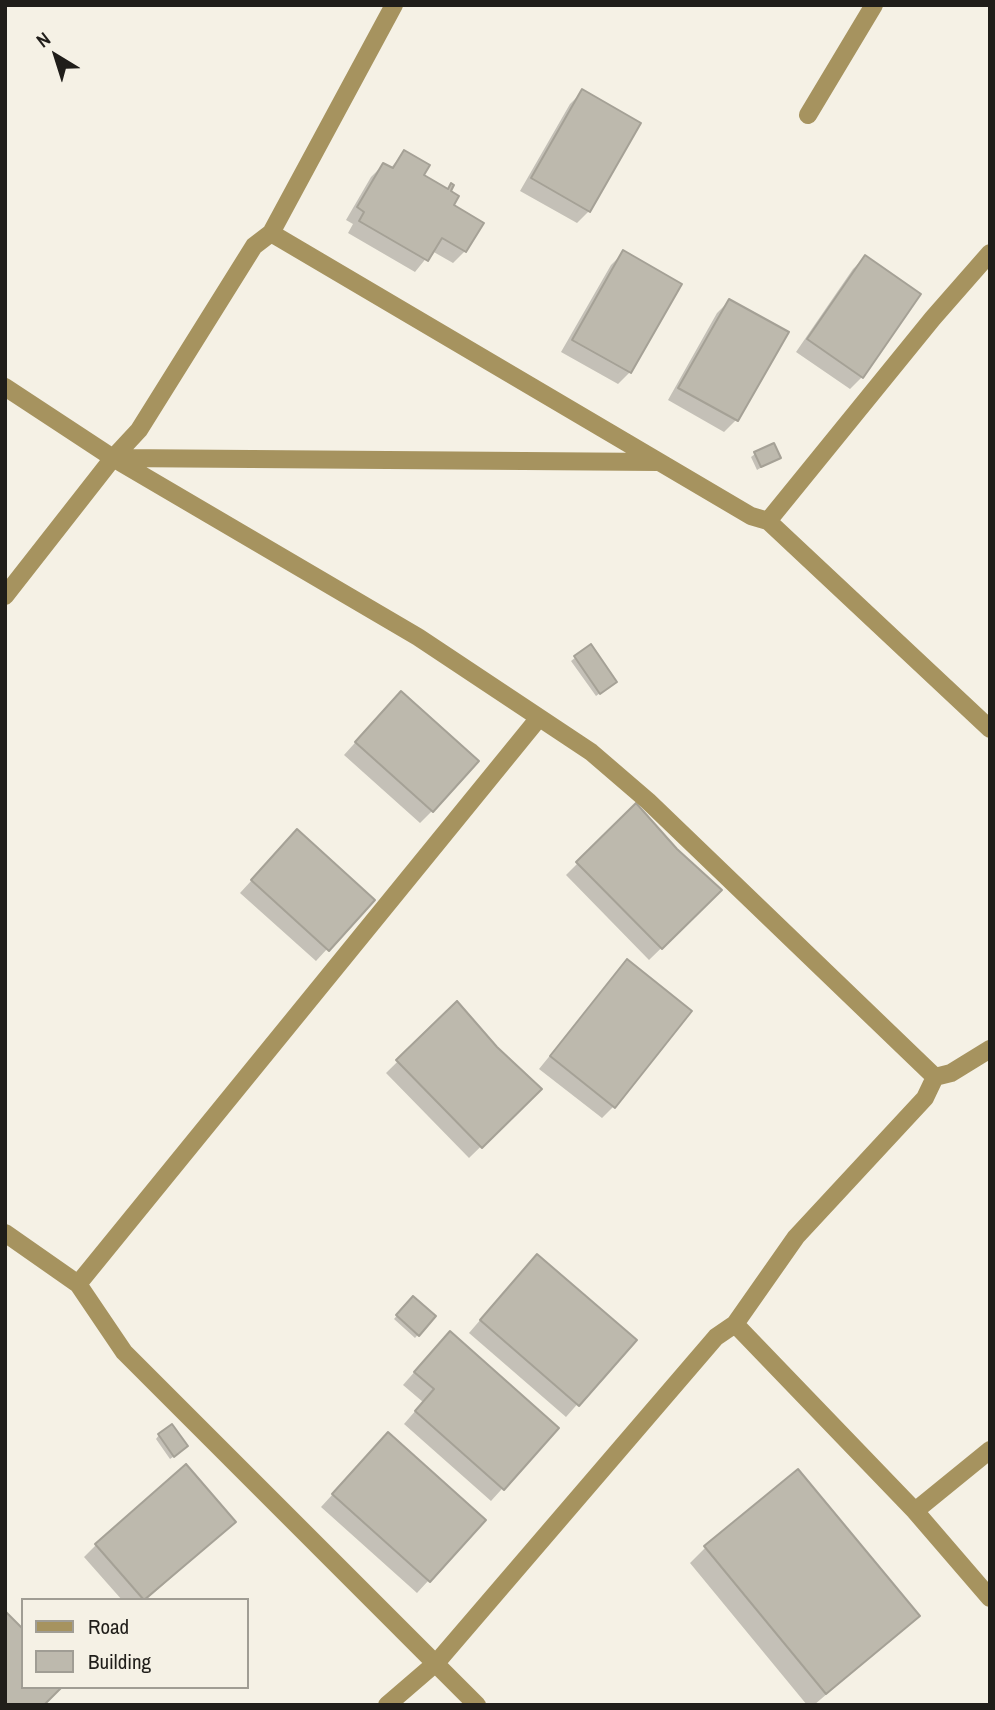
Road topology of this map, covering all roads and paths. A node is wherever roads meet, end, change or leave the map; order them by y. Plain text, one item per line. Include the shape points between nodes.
1 (394, 5) edge
2 (874, 5) edge
3 (808, 115) dead end
4 (271, 233) junction
5 (990, 253) edge
6 (5, 387) edge
7 (113, 458) junction
8 (661, 463) junction
9 (768, 521) junction
10 (5, 596) edge
11 (538, 719) junction
12 (990, 729) edge
13 (990, 1049) edge
14 (936, 1077) junction
15 (5, 1233) edge
16 (78, 1284) junction
17 (735, 1324) junction
18 (990, 1450) edge
19 (915, 1511) junction
20 (990, 1598) edge
21 (437, 1662) junction
22 (387, 1705) edge
23 (477, 1705) edge

1 - 4 street
2 - 3 street
4 - 7 street via 254,246 139,430
4 - 8 street
5 - 9 street
6 - 7 street
7 - 8 street
7 - 10 street
7 - 11 street via 418,637
8 - 9 street via 751,516
9 - 12 street
11 - 14 street via 591,752 648,801
11 - 16 street
13 - 14 street
14 - 17 street via 925,1098 796,1237
15 - 16 street
16 - 21 street via 124,1352
17 - 19 street
17 - 21 street via 716,1337
18 - 19 street
19 - 20 street
21 - 22 street
21 - 23 street

